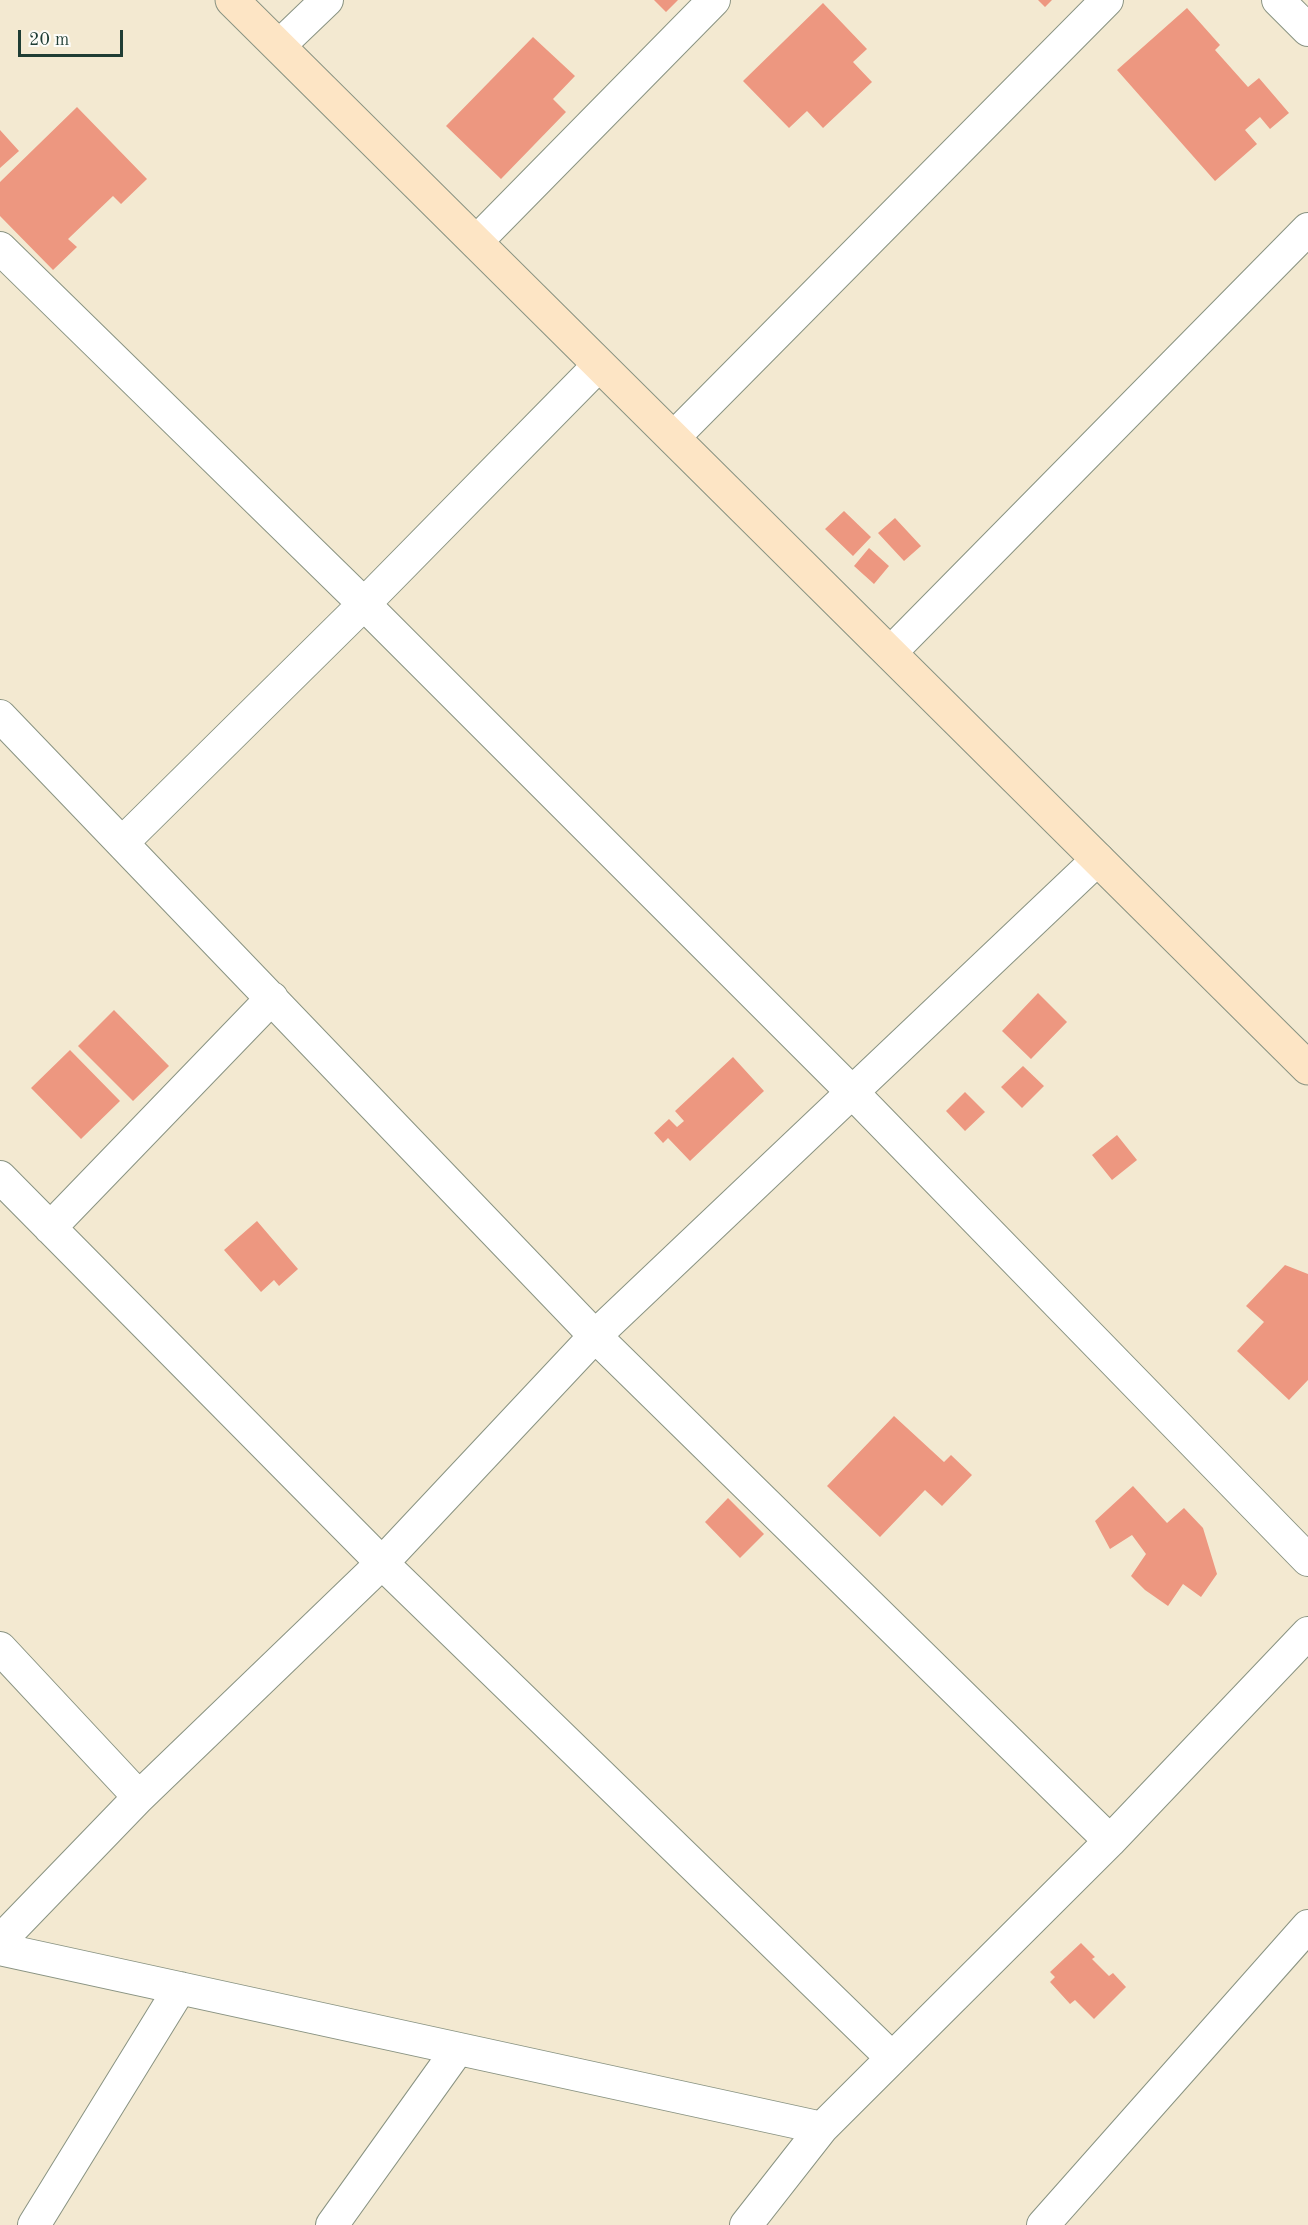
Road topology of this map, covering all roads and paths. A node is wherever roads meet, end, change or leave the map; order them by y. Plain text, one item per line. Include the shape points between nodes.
1 (232, 0) edge
2 (327, 0) edge
3 (714, 0) edge
4 (1107, 0) edge
5 (1278, 0) edge
6 (1308, 30) edge
7 (279, 46) junction
8 (1308, 229) edge
9 (476, 242) junction
10 (0, 248) edge
11 (599, 365) junction
12 (673, 438) junction
13 (364, 604) junction
14 (890, 652) junction
15 (0, 716) edge
16 (123, 842) junction
17 (1098, 859) junction
18 (272, 998) junction
19 (1308, 1068) edge
20 (852, 1092) junction
21 (0, 1177) edge
22 (50, 1228) junction
23 (595, 1336) junction
24 (1308, 1560) edge
25 (382, 1563) junction
26 (1308, 1633) edge
27 (0, 1648) edge
28 (140, 1797) junction
29 (1110, 1841) junction
30 (1308, 1926) edge
31 (0, 1941) edge
32 (0, 1949) edge
33 (180, 1988) junction
34 (458, 2049) junction
35 (892, 2058) junction
36 (822, 2128) junction
37 (339, 2222) edge
38 (34, 2225) edge
39 (746, 2225) edge
40 (1042, 2225) edge

1 - 7 street
2 - 7 street
3 - 9 street
4 - 12 street
5 - 6 street
7 - 9 street
8 - 14 street
9 - 11 street
10 - 13 street
11 - 12 street
11 - 13 street
12 - 14 street
13 - 16 street
13 - 20 street
14 - 17 street
15 - 16 street
16 - 18 street
17 - 19 street
17 - 20 street
18 - 22 street
18 - 23 street
20 - 23 street
20 - 24 street
21 - 22 street
22 - 25 street
23 - 25 street
23 - 29 street
25 - 28 street
25 - 35 street
26 - 29 street
27 - 28 street
28 - 31 street
29 - 35 street
30 - 40 street
32 - 33 street
33 - 34 street
33 - 38 street
34 - 36 street
34 - 37 street
35 - 36 street
36 - 39 street

